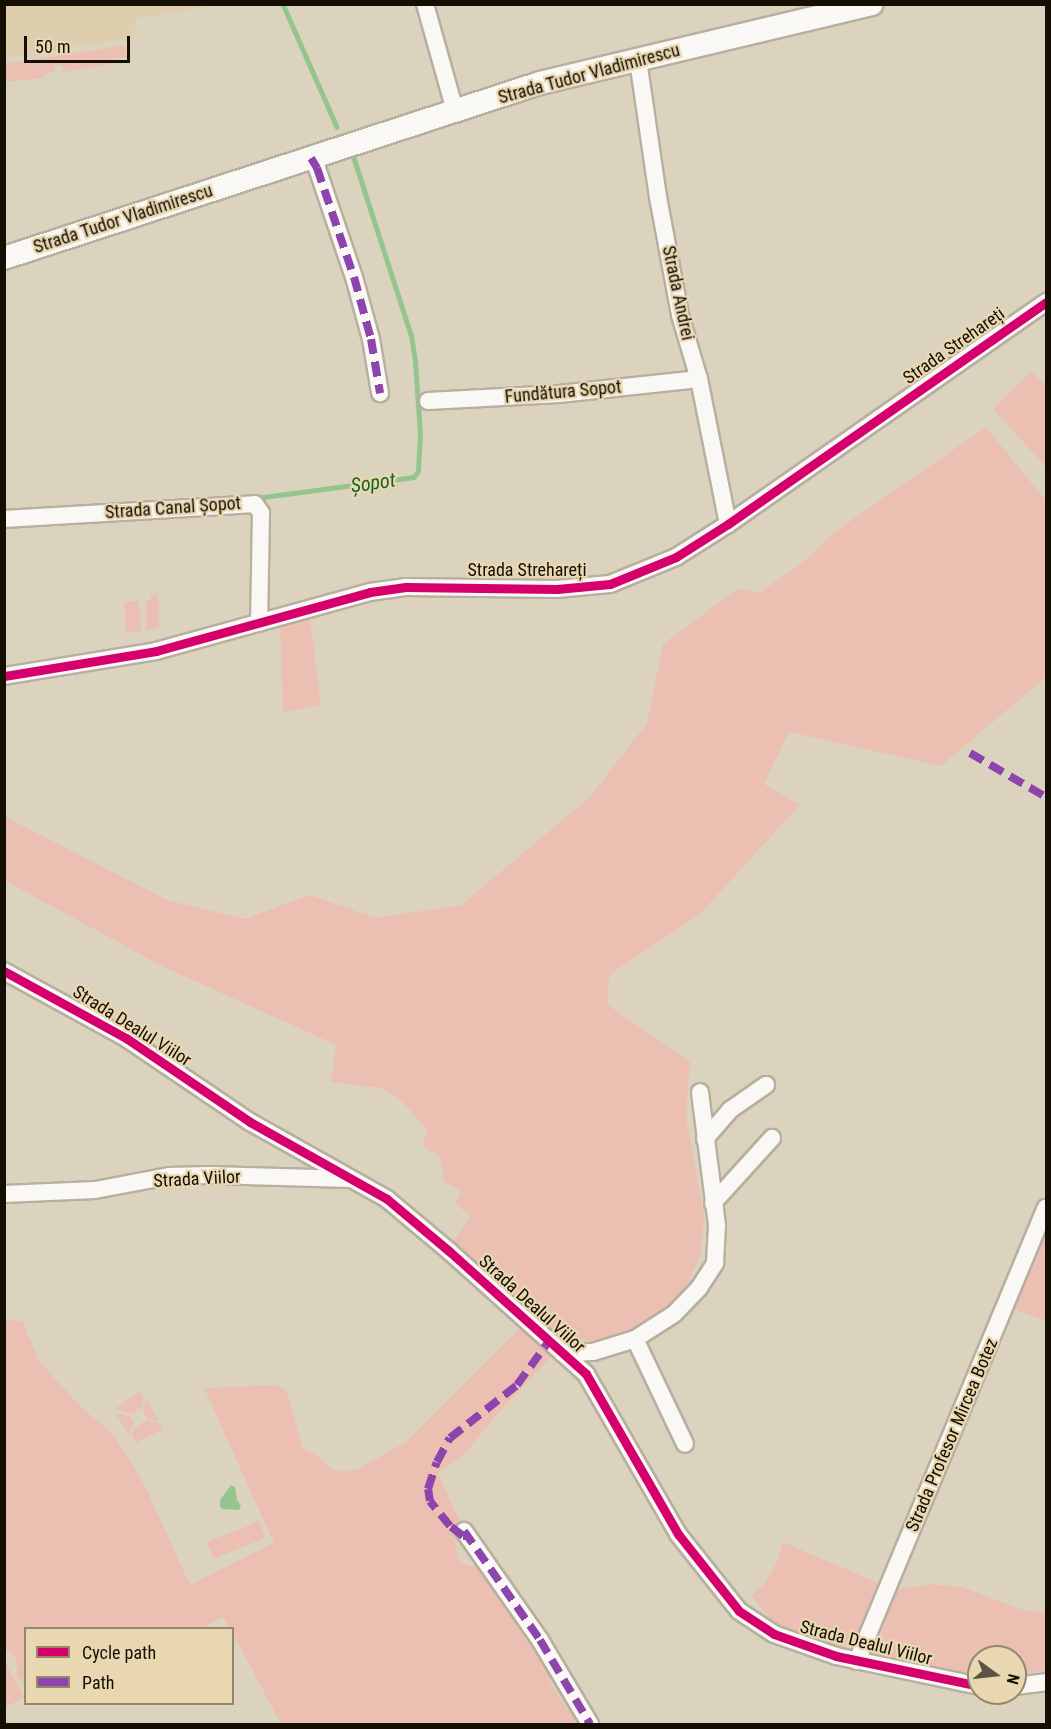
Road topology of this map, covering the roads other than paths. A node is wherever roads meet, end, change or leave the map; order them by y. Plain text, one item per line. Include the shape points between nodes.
1 (425, 4) edge
2 (872, 4) edge
3 (638, 60) junction
4 (454, 111) junction
5 (311, 158) junction
6 (4, 258) edge
7 (1047, 302) edge
8 (699, 379) junction
9 (380, 393) dead end
10 (428, 401) dead end
11 (4, 519) edge
12 (728, 524) junction
13 (259, 623) junction
14 (4, 676) edge
15 (4, 971) edge
16 (766, 1085) dead end
17 (700, 1092) dead end
18 (772, 1138) dead end
19 (705, 1139) junction
20 (354, 1179) junction
21 (4, 1194) edge
22 (713, 1203) junction
23 (1047, 1208) edge
24 (635, 1339) junction
25 (562, 1353) junction
26 (685, 1444) dead end
27 (464, 1531) dead end
28 (857, 1661) junction
29 (1047, 1682) edge
30 (967, 1684) edge
31 (1027, 1684) edge
32 (590, 1725) edge

1 - 4 street
2 - 3 main road, Strada Tudor Vladimirescu
3 - 4 main road, Strada Tudor Vladimirescu via 540,83
3 - 8 street, Strada Andrei via 664,229
4 - 5 main road, Strada Tudor Vladimirescu
5 - 6 main road, Strada Tudor Vladimirescu
5 - 9 street via 354,277 371,339
7 - 12 street, Strada Strehareți
8 - 10 street, Fundătura Sopot via 559,394
8 - 12 street, Strada Andrei
11 - 13 street, Strada Canal Șopot via 255,504 261,513
12 - 13 street, Strada Strehareți via 676,557 610,584 519,589 406,586
13 - 14 street, Strada Strehareți via 156,651
15 - 20 street, Strada Dealul Viilor via 126,1038 250,1122
16 - 19 street via 730,1110
17 - 19 street, Strada Dealul Viilor
18 - 22 street
19 - 22 street, Strada Dealul Viilor
20 - 21 street, Strada Viilor via 169,1176 95,1190
20 - 25 street, Strada Dealul Viilor via 387,1199 422,1228
22 - 24 street, Strada Dealul Viilor via 717,1225 715,1263 699,1288 674,1314
23 - 28 street, Strada Profesor Mircea Botez
24 - 25 street, Strada Dealul Viilor via 593,1352
24 - 26 street
25 - 28 street, Strada Dealul Viilor via 586,1374 678,1534 739,1611 788,1640
27 - 32 street via 540,1640
28 - 30 street, Strada Dealul Viilor
29 - 31 street

